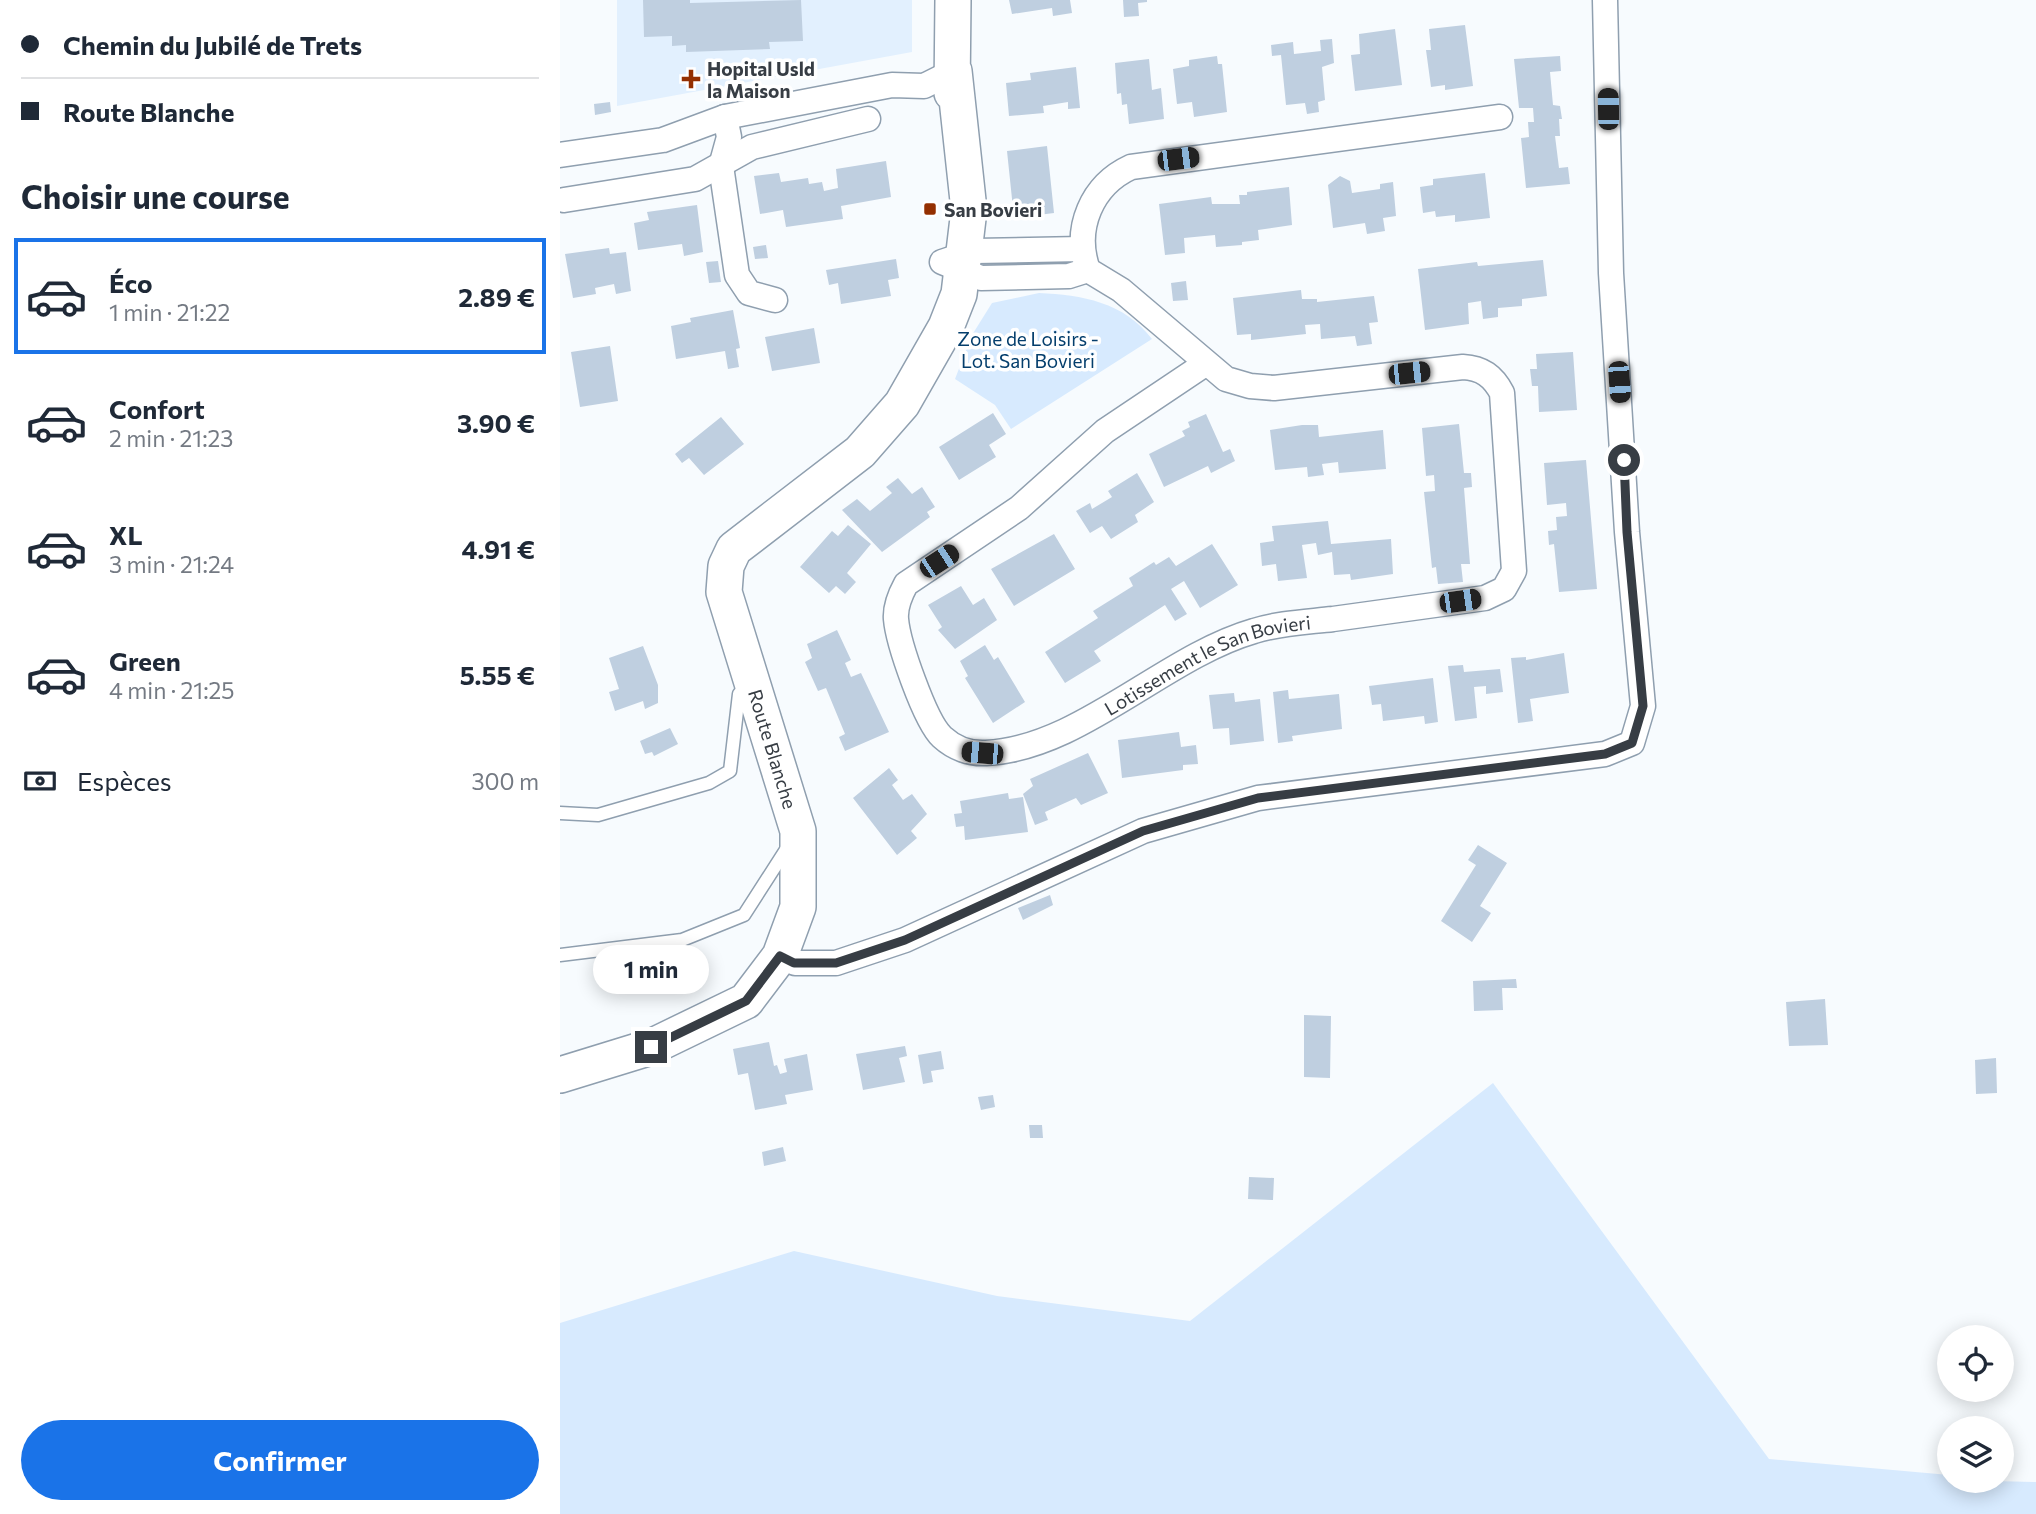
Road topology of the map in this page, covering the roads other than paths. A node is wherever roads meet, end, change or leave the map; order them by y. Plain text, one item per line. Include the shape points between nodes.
1 (953, 0) edge
2 (1605, 0) edge
3 (954, 71) junction
4 (725, 117) junction
5 (1500, 117) dead end
6 (868, 119) dead end
7 (560, 155) edge
8 (721, 166) junction
9 (564, 200) dead end
10 (1085, 259) junction
11 (957, 262) junction
12 (775, 300) dead end
13 (1205, 364) junction
14 (751, 679) junction
15 (560, 813) edge
16 (799, 831) junction
17 (560, 954) edge
18 (780, 956) junction
19 (560, 1075) edge

1 - 3 street, Route Blanche
2 - 18 street via 1611,273 1643,706 1632,743 1605,754 1258,798 1143,831 905,940 836,963 794,963
3 - 4 street via 924,86 892,85
3 - 11 street, Route Blanche
4 - 7 street via 663,140
4 - 8 street via 729,137
5 - 10 street via 1131,167 1099,190 1083,227
6 - 8 street via 752,146
8 - 9 street via 695,179
8 - 12 street via 737,275 749,293
10 - 11 street via 1069,276 981,278
10 - 13 street, Lotissement le San Bovieri
11 - 14 street, Route Blanche via 920,370 902,404 860,452 734,549 726,566 724,592
13 - 13 street, Lotissement le San Bovieri via 1105,431 1019,508 906,584 896,620 924,709 941,736 954,745 982,753 1038,743 1209,648 1258,629 1485,598 1510,582 1514,571 1502,393 1488,375 1463,367 1274,388 1226,379
14 - 15 lane via 739,694 730,771 709,783 598,815
14 - 16 street, Route Blanche
16 - 17 lane via 744,915 682,940
16 - 18 street, Route Blanche via 798,907
18 - 19 street, Route Blanche via 746,1001 651,1047

